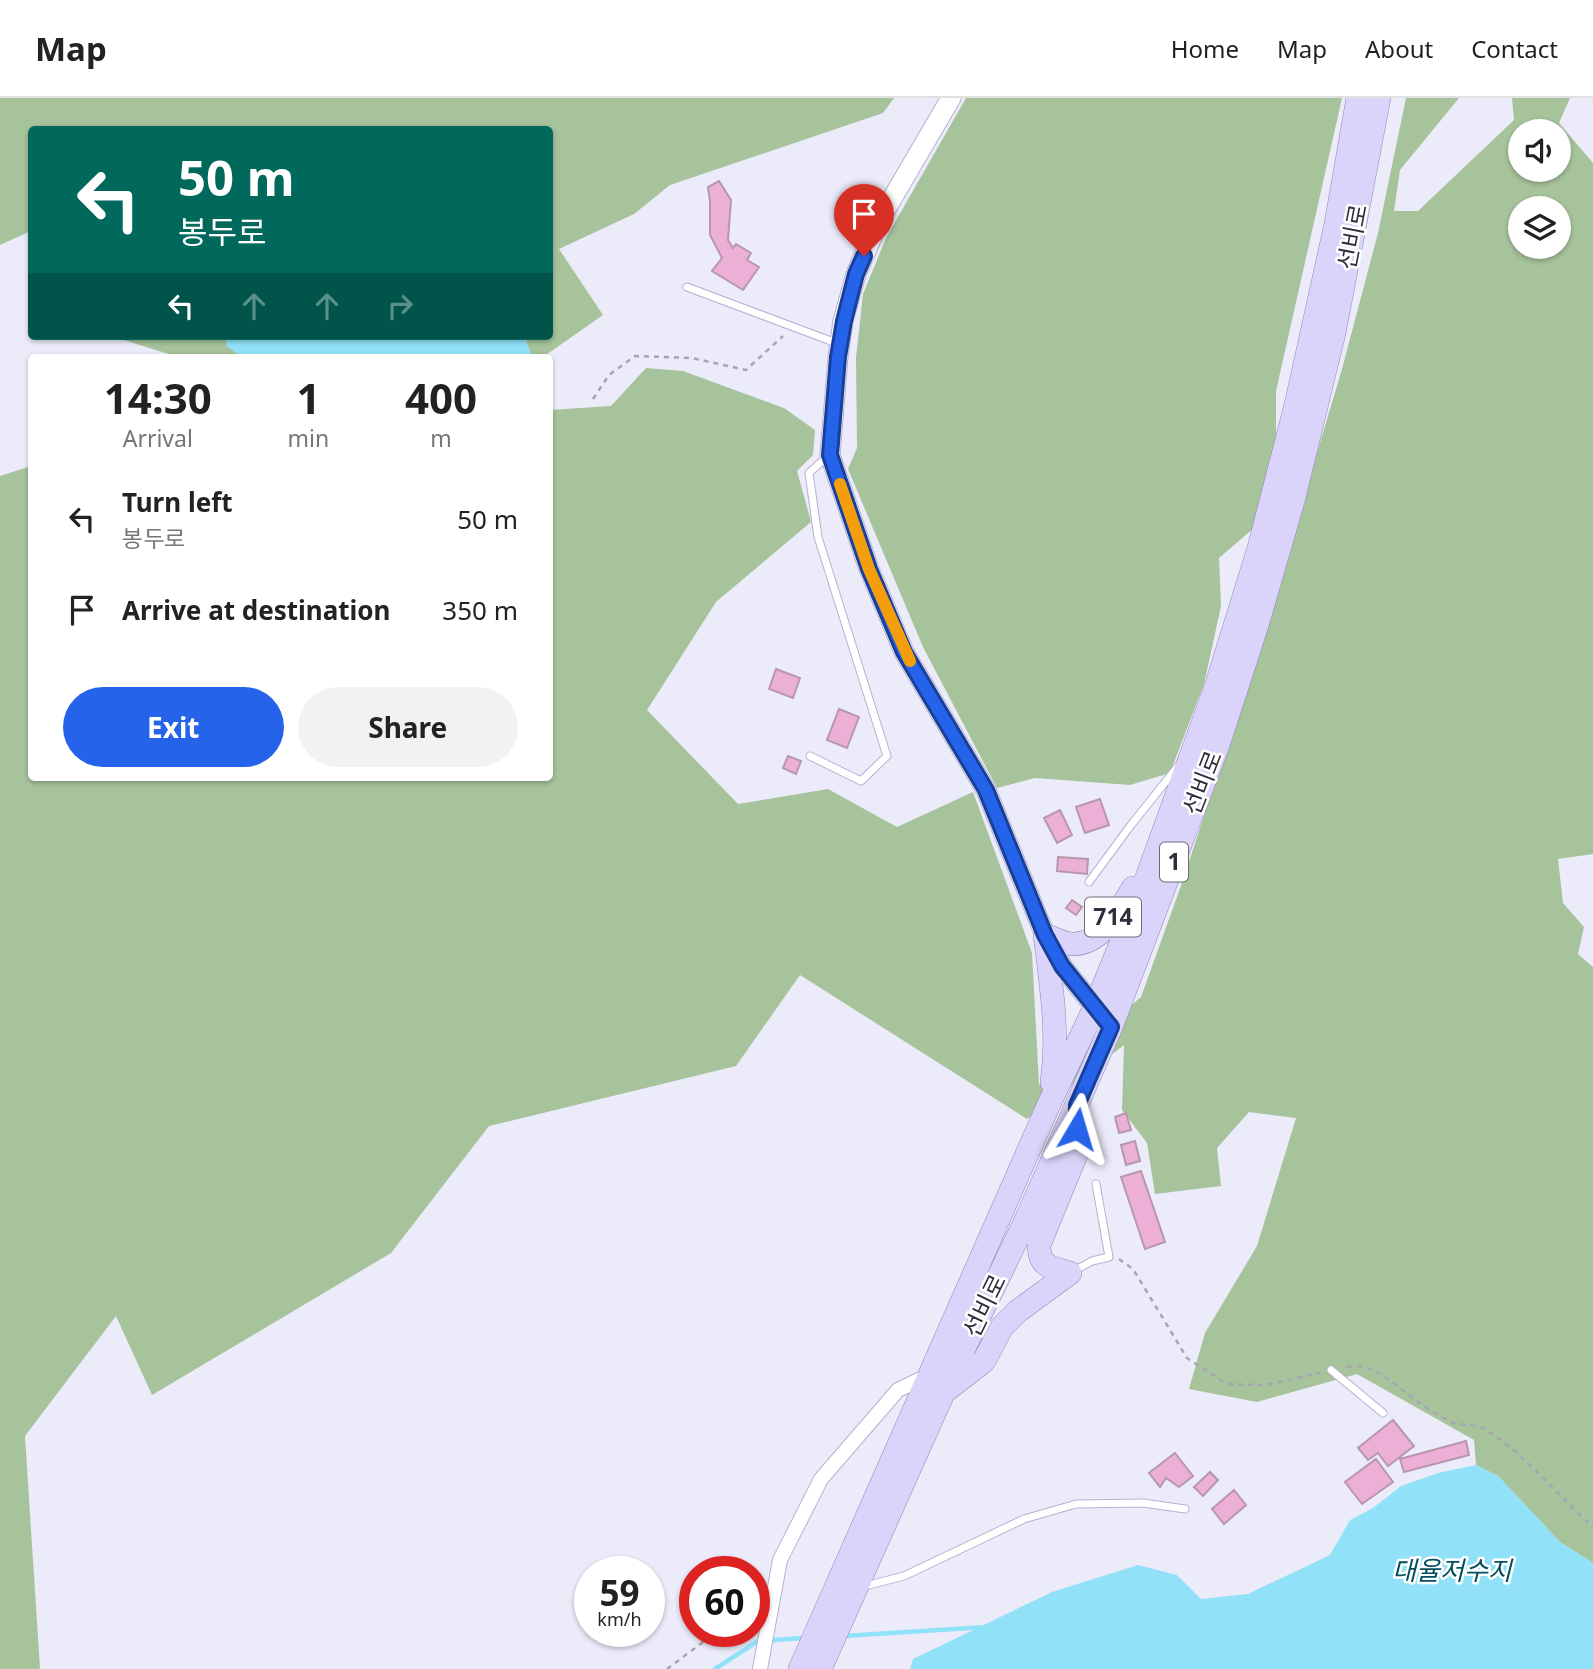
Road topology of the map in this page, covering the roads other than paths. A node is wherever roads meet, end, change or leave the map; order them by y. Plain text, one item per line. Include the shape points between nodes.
1 (951, 98) edge
2 (1358, 98) edge
3 (1379, 98) edge
4 (687, 287) dead end
5 (840, 344) junction
6 (830, 455) junction
7 (1195, 746) junction
8 (810, 756) dead end
9 (1157, 850) junction
10 (1089, 882) dead end
11 (1045, 935) junction
12 (1095, 1007) junction
13 (1111, 1027) junction
14 (1050, 1102) junction
15 (1077, 1105) junction
16 (1096, 1184) dead end
17 (1070, 1273) junction
18 (1331, 1370) dead end
19 (929, 1375) junction
20 (943, 1393) junction
21 (1383, 1413) dead end
22 (1185, 1509) dead end
23 (847, 1586) junction
24 (760, 1669) edge
25 (800, 1669) edge
26 (820, 1669) edge

1 - 5 main road via 879,221 856,274
2 - 7 main road, 선비로 / 1 via 1296,405 1259,548
3 - 13 main road, 선비로 / 1 via 1334,332 1293,501 1218,745
4 - 5 lane
5 - 6 main road
6 - 8 lane via 809,473 818,537 887,756 861,781
6 - 11 main road via 869,569 904,652 986,790
7 - 9 main road, 선비로 / 1
7 - 10 lane
9 - 11 main road, 714 via 1104,931 1071,944
9 - 12 main road, 선비로 / 1
11 - 12 main road via 1062,966
11 - 14 main road via 1055,1021
12 - 13 main road
12 - 14 main road, 선비로 / 1
13 - 15 main road, 선비로 / 1
14 - 19 main road, 선비로 / 1
15 - 17 main road via 1077,1152 1039,1245 1046,1266
15 - 20 main road, 선비로 / 1
16 - 17 lane via 1109,1257
17 - 20 main road via 1018,1311 1002,1327 984,1360
18 - 21 lane
19 - 23 main road, 선비로 / 1
19 - 24 street via 898,1390 821,1479 780,1560
20 - 23 main road, 선비로 / 1
22 - 23 lane via 1143,1503 1076,1504 1024,1519 904,1576
23 - 25 main road, 1
23 - 26 main road, 1

